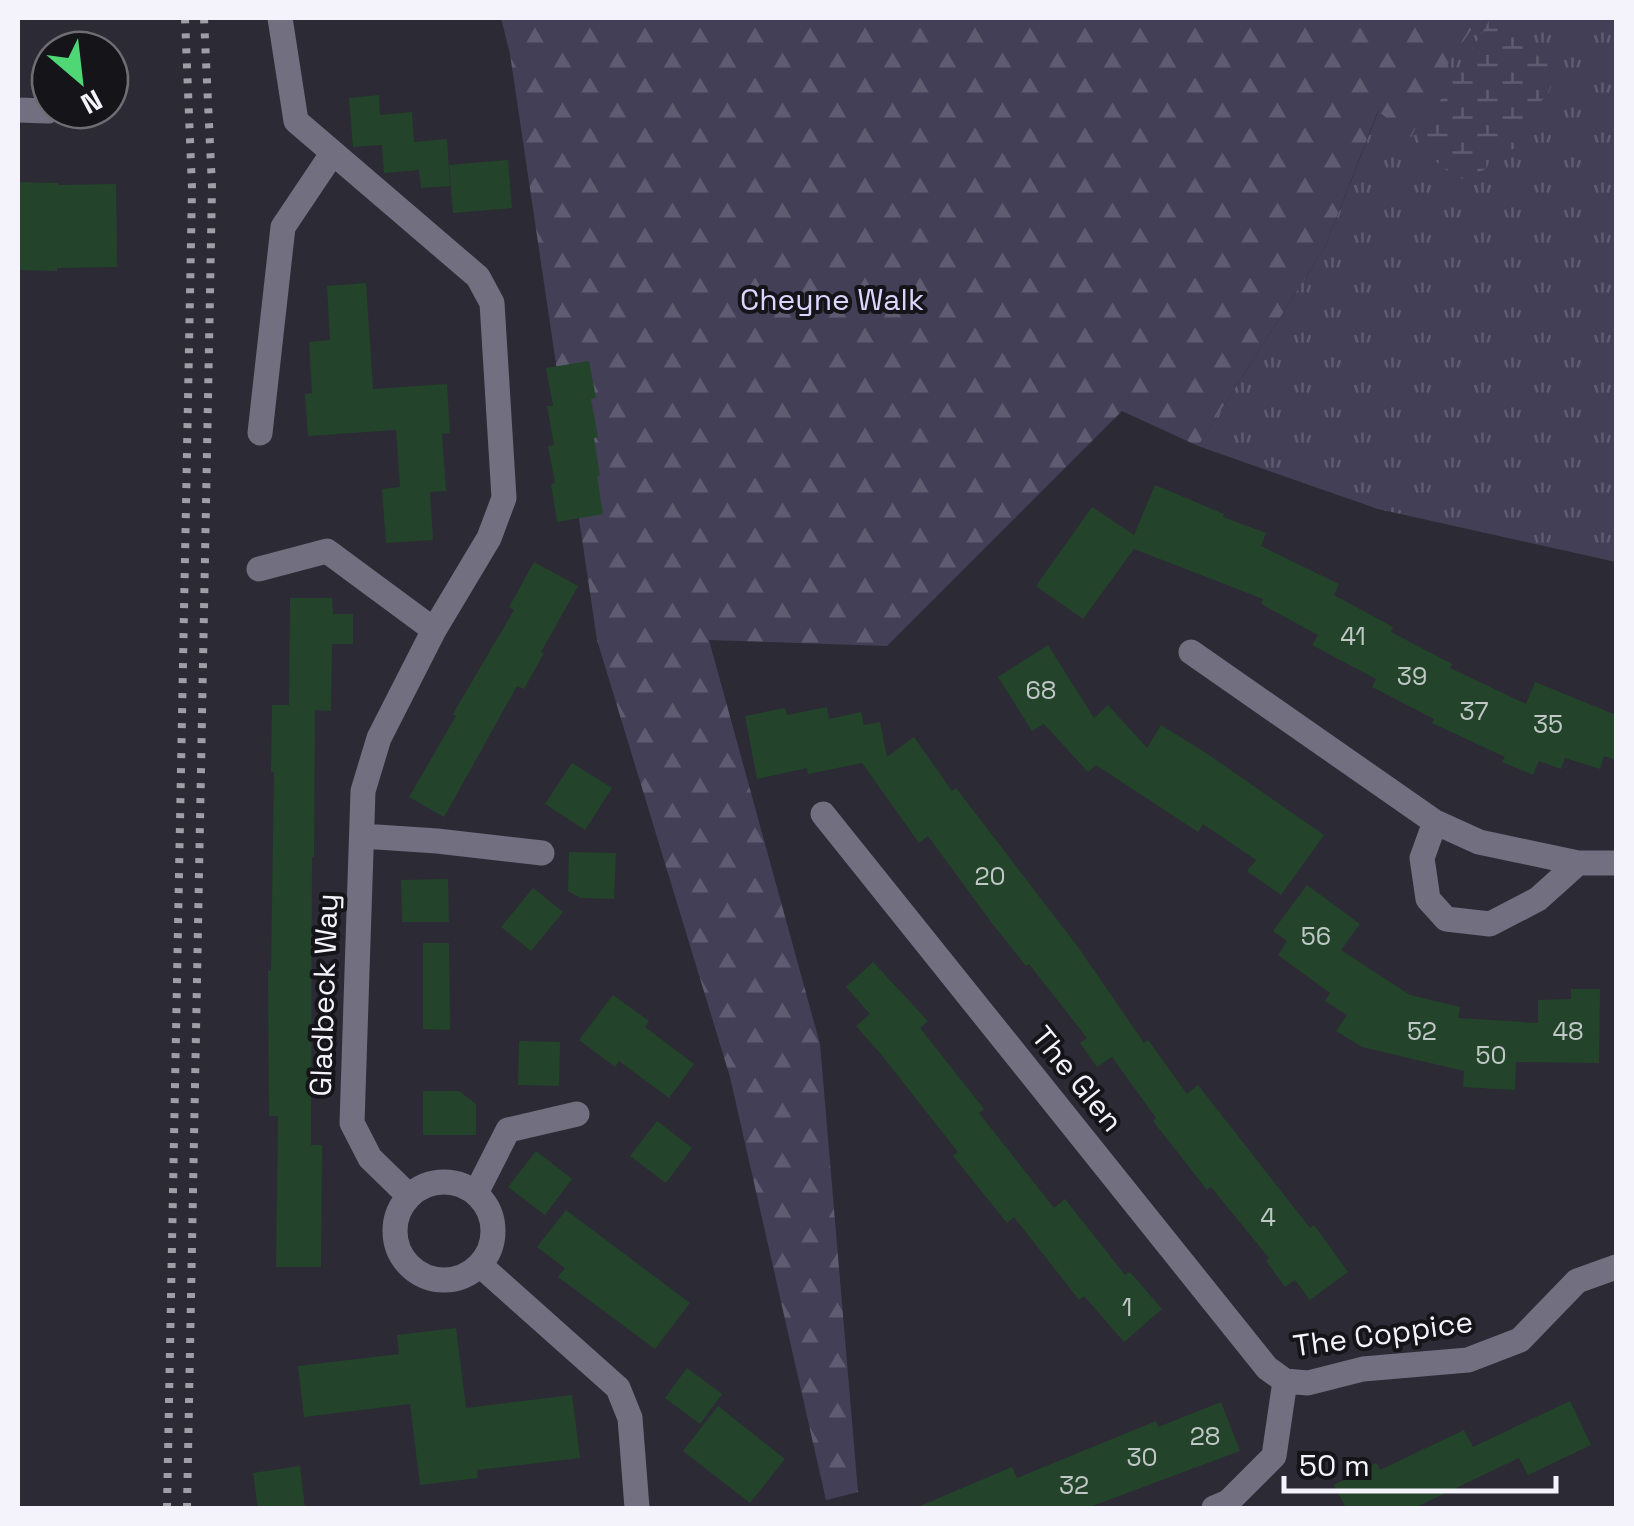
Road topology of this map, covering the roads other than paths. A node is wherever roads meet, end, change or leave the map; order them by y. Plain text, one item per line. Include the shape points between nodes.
1 (280, 18) edge
2 (332, 154) junction
3 (260, 433) dead end
4 (259, 569) dead end
5 (434, 630) junction
6 (1191, 652) dead end
7 (823, 814) dead end
8 (1435, 822) junction
9 (362, 836) junction
10 (542, 854) dead end
11 (1578, 863) junction
12 (1616, 863) edge
13 (576, 1114) dead end
14 (476, 1193) junction
15 (408, 1196) junction
16 (480, 1265) junction
17 (1616, 1267) edge
18 (1285, 1381) junction
19 (638, 1508) edge
20 (1214, 1508) edge

1 - 2 street, Gladbeck Way via 296,122
2 - 3 street via 283,228
2 - 5 street, Gladbeck Way via 478,278 492,302 504,498
4 - 5 street via 327,552
5 - 9 street, Gladbeck Way via 379,738 363,791
6 - 8 street
7 - 18 street, The Glen via 1267,1368
8 - 11 street via 1479,842
8 - 11 street via 1422,858 1428,899 1446,919 1490,924 1538,898
9 - 10 street
9 - 15 street, Gladbeck Way via 352,1123 370,1158
11 - 12 street
13 - 14 street via 508,1130
14 - 15 street via 441,1181
14 - 16 street via 494,1226
15 - 16 street via 394,1228 406,1263 439,1280
16 - 19 street via 618,1388 630,1418
17 - 18 street, The Coppice via 1576,1280 1520,1340 1468,1360
18 - 20 street, The Coppice via 1274,1456

